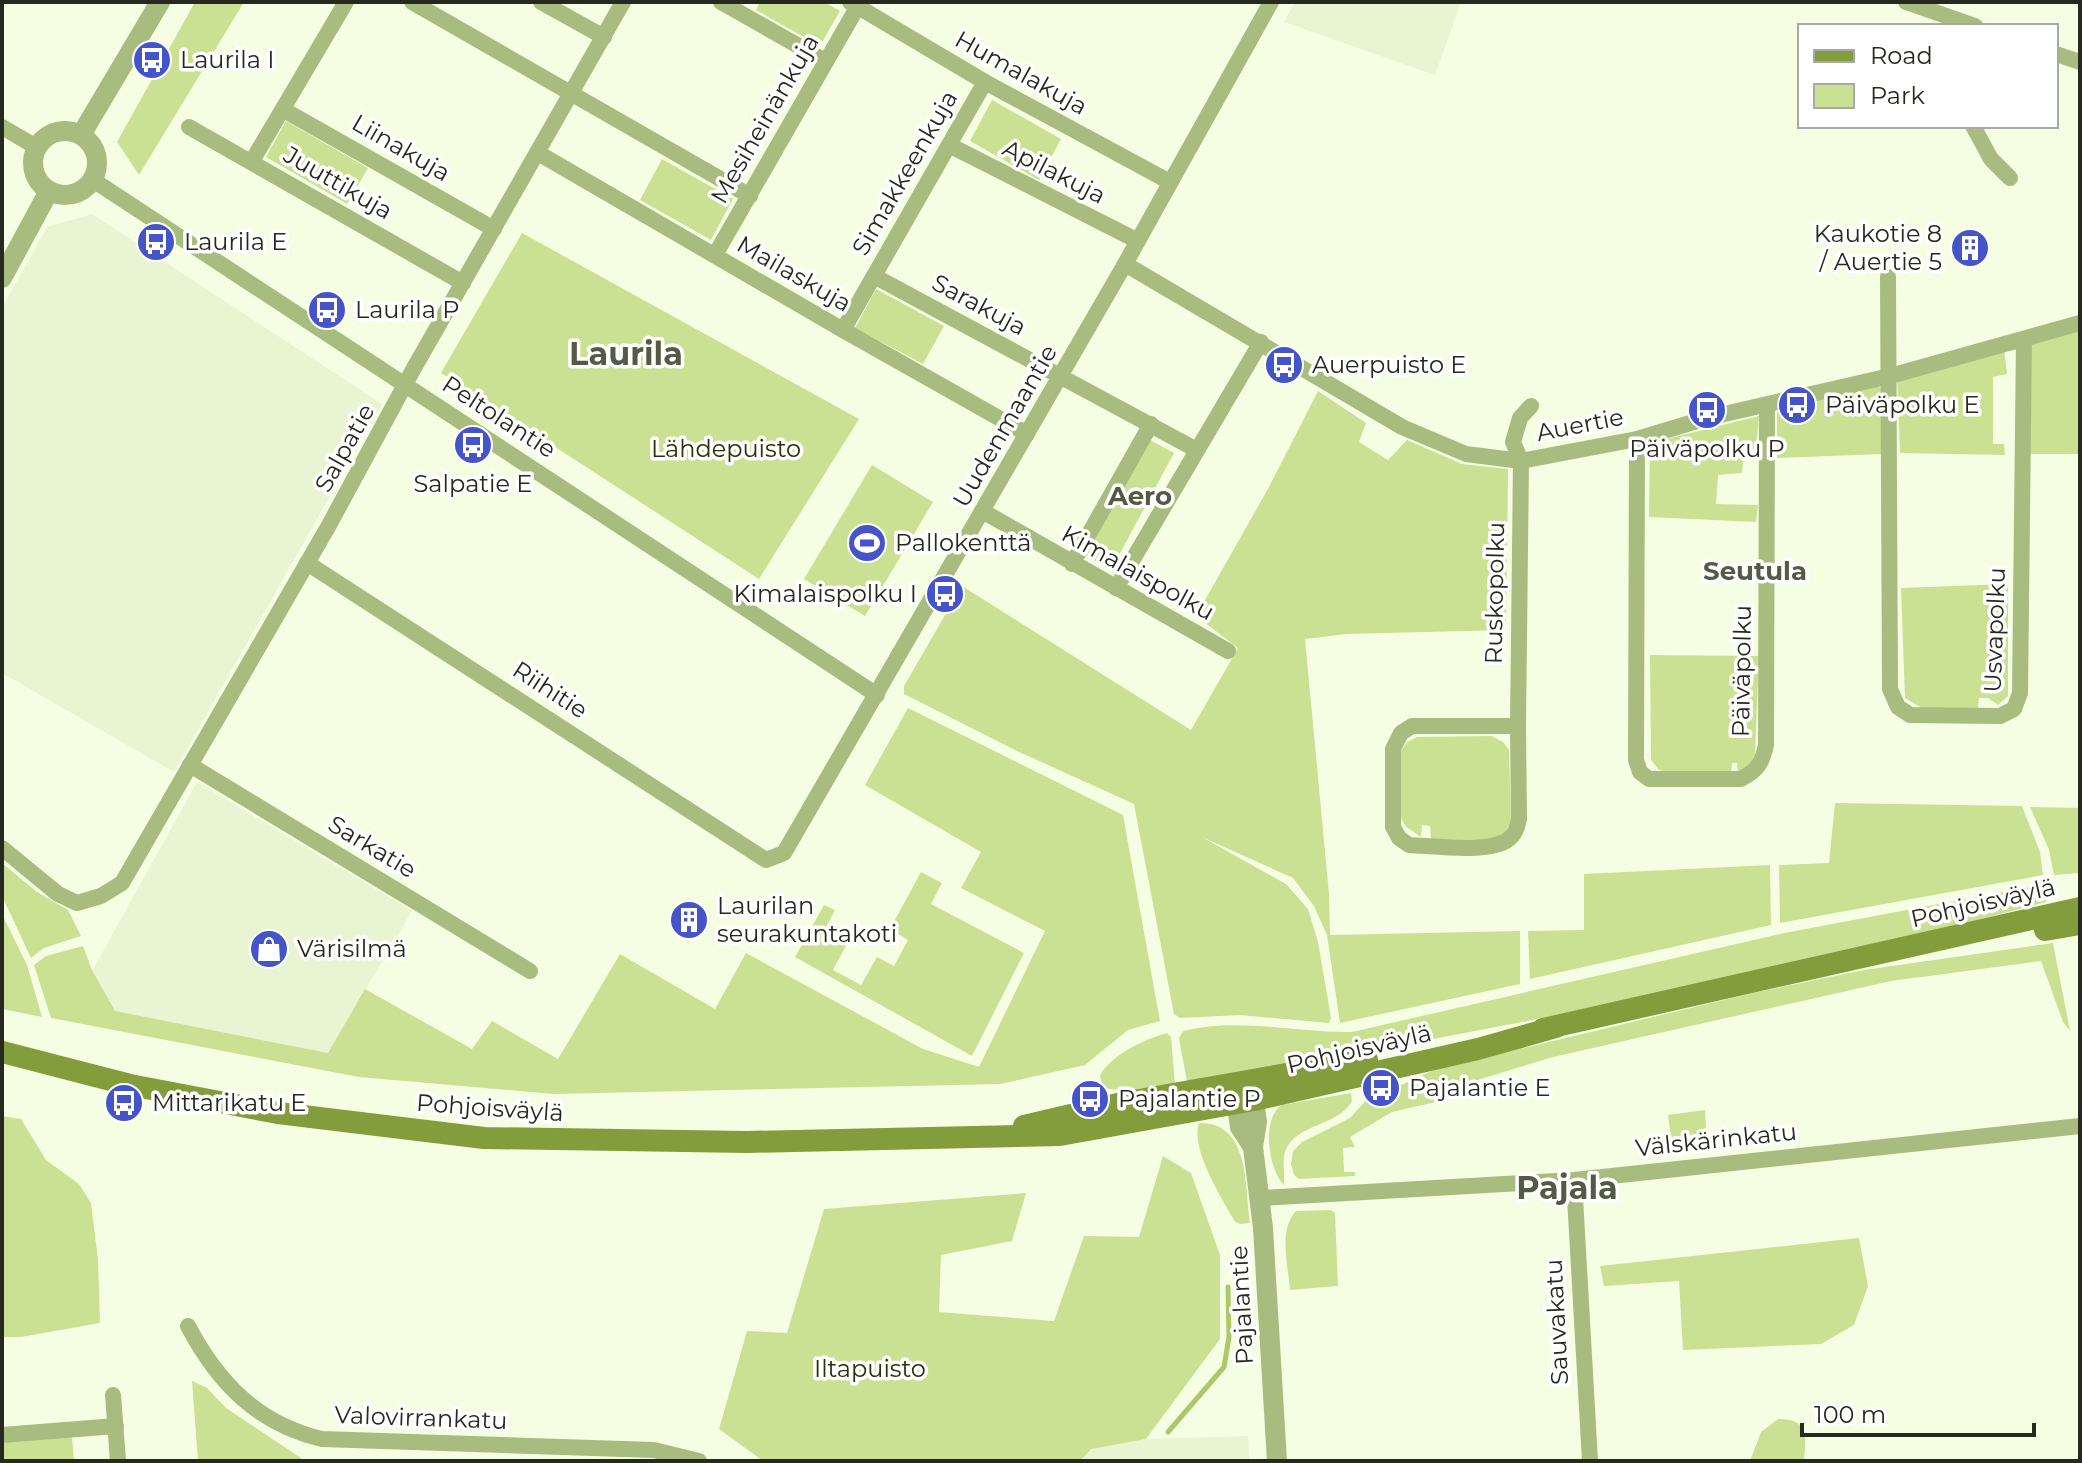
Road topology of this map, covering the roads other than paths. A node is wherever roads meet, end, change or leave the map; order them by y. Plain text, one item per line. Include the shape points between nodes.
1 (160, 2) edge
2 (346, 2) edge
3 (412, 2) edge
4 (541, 2) edge
5 (623, 2) edge
6 (721, 2) edge
7 (1271, 2) edge
8 (1906, 2) edge
9 (854, 4) edge
10 (1964, 24) edge
11 (604, 37) junction
12 (2058, 55) edge
13 (825, 61) junction
14 (2080, 62) edge
15 (985, 82) junction
16 (571, 94) junction
17 (284, 110) junction
18 (2, 127) edge
19 (189, 127) dead end
20 (1974, 128) edge
21 (81, 135) junction
22 (949, 145) junction
23 (38, 148) junction
24 (538, 153) junction
25 (252, 161) junction
26 (2010, 178) dead end
27 (93, 180) junction
28 (1170, 182) junction
29 (49, 191) junction
30 (750, 196) junction
31 (494, 229) junction
32 (1138, 241) junction
33 (715, 255) junction
34 (1125, 264) junction
35 (874, 276) junction
36 (1888, 277) dead end
37 (2, 278) edge
38 (463, 283) junction
39 (2080, 323) edge
40 (843, 330) junction
41 (2024, 339) junction
42 (1261, 342) junction
43 (1061, 376) junction
44 (1890, 376) junction
45 (407, 385) junction
46 (1767, 405) junction
47 (1531, 406) dead end
48 (1151, 424) junction
49 (1027, 434) junction
50 (1637, 439) junction
51 (1195, 449) junction
52 (1521, 461) junction
53 (984, 512) junction
54 (307, 563) junction
55 (1072, 564) junction
56 (1116, 588) junction
57 (1228, 651) dead end
58 (877, 695) junction
59 (1518, 726) junction
60 (190, 765) junction
61 (2, 848) edge
62 (766, 860) joint
63 (2080, 908) edge
64 (2080, 924) edge
65 (1850, 960) junction
66 (530, 971) dead end
67 (2, 1052) edge
68 (1244, 1091) junction
69 (2080, 1126) edge
70 (1574, 1180) junction
71 (1261, 1198) junction
72 (188, 1326) dead end
73 (113, 1395) dead end
74 (116, 1426) junction
75 (2, 1435) edge
76 (118, 1461) edge
77 (699, 1461) edge
78 (1277, 1461) edge
79 (1590, 1461) edge

1 - 21 street
2 - 17 street
3 - 16 street
4 - 11 street
5 - 11 street, Salpatie
6 - 13 street
7 - 28 street, Uudenmaantie
8 - 10 street
9 - 13 street, Mesiheinänkuja
9 - 15 street, Humalakuja
11 - 16 street, Salpatie
12 - 14 street
13 - 30 street, Mesiheinänkuja
15 - 22 street, Simakkeenkuja
15 - 28 street, Humalakuja
16 - 24 street, Salpatie
16 - 30 street
17 - 25 street
17 - 31 street, Liinakuja
18 - 23 street
19 - 25 street, Juuttikuja
20 - 26 street via 1991,159
21 - 23 street via 57,131
21 - 27 street via 97,161
22 - 32 street, Apilakuja
22 - 35 street, Simakkeenkuja
23 - 29 street via 32,160 34,174
24 - 31 street, Salpatie
24 - 33 street, Mailaskuja
25 - 38 street, Juuttikuja
27 - 29 street via 68,195
27 - 45 street, Peltolantie
28 - 32 street, Uudenmaantie
29 - 37 street
30 - 33 street, Mesiheinänkuja
31 - 38 street, Salpatie
32 - 34 street, Uudenmaantie
33 - 40 street, Mailaskuja
34 - 42 street, Auertie
34 - 43 street, Uudenmaantie
35 - 40 street, Simakkeenkuja
35 - 43 street, Sarakuja
36 - 44 street
38 - 45 street, Salpatie
39 - 41 street, Auertie
40 - 49 street, Mailaskuja
41 - 44 street, Auertie
41 - 44 street, Usvapolku via 2020,693 2014,709 2000,716 1910,715 1898,707 1890,689
42 - 51 street
42 - 52 street, Auertie via 1402,427 1466,454
43 - 48 street, Sarakuja
43 - 49 street, Uudenmaantie
44 - 46 street, Auertie
45 - 54 street, Salpatie
45 - 58 street, Peltolantie
46 - 50 street, Auertie
46 - 50 street, Päiväpolku via 1766,745 1762,763 1741,779 1649,779 1636,760
47 - 52 street, Ruskopolku via 1520,418 1513,442
48 - 51 street, Sarakuja
48 - 55 street
49 - 53 street, Uudenmaantie
50 - 52 street, Auertie
51 - 56 street
52 - 59 street, Ruskopolku
53 - 55 street, Kimalaispolku
53 - 58 street, Uudenmaantie
54 - 60 street, Salpatie
54 - 62 street, Riihitie
55 - 56 street, Kimalaispolku
56 - 57 street, Kimalaispolku
58 - 62 street, Uudenmaantie via 784,853
59 - 59 street, Ruskopolku via 1515,833 1487,847 1409,845 1399,838 1393,827 1393,749 1401,733 1412,726
60 - 61 street, Salpatie via 122,883 90,900 77,903 58,894
60 - 66 street, Sarkatie
63 - 65 main road, Pohjoisväylä
64 - 65 main road, Pohjoisväylä
65 - 68 main road, Pohjoisväylä via 1478,1049
67 - 68 main road, Pohjoisväylä via 130,1085 278,1113 484,1138 747,1142 1060,1135
68 - 71 street, Pajalantie via 1257,1122 1253,1147
69 - 70 street, Välskärinkatu
70 - 71 street, Välskärinkatu
70 - 79 street, Sauvakatu
71 - 78 street, Pajalantie
72 - 77 street, Valovirrankatu via 204,1357 237,1395 298,1433 322,1439 654,1450
73 - 74 street
74 - 75 street
74 - 76 street

